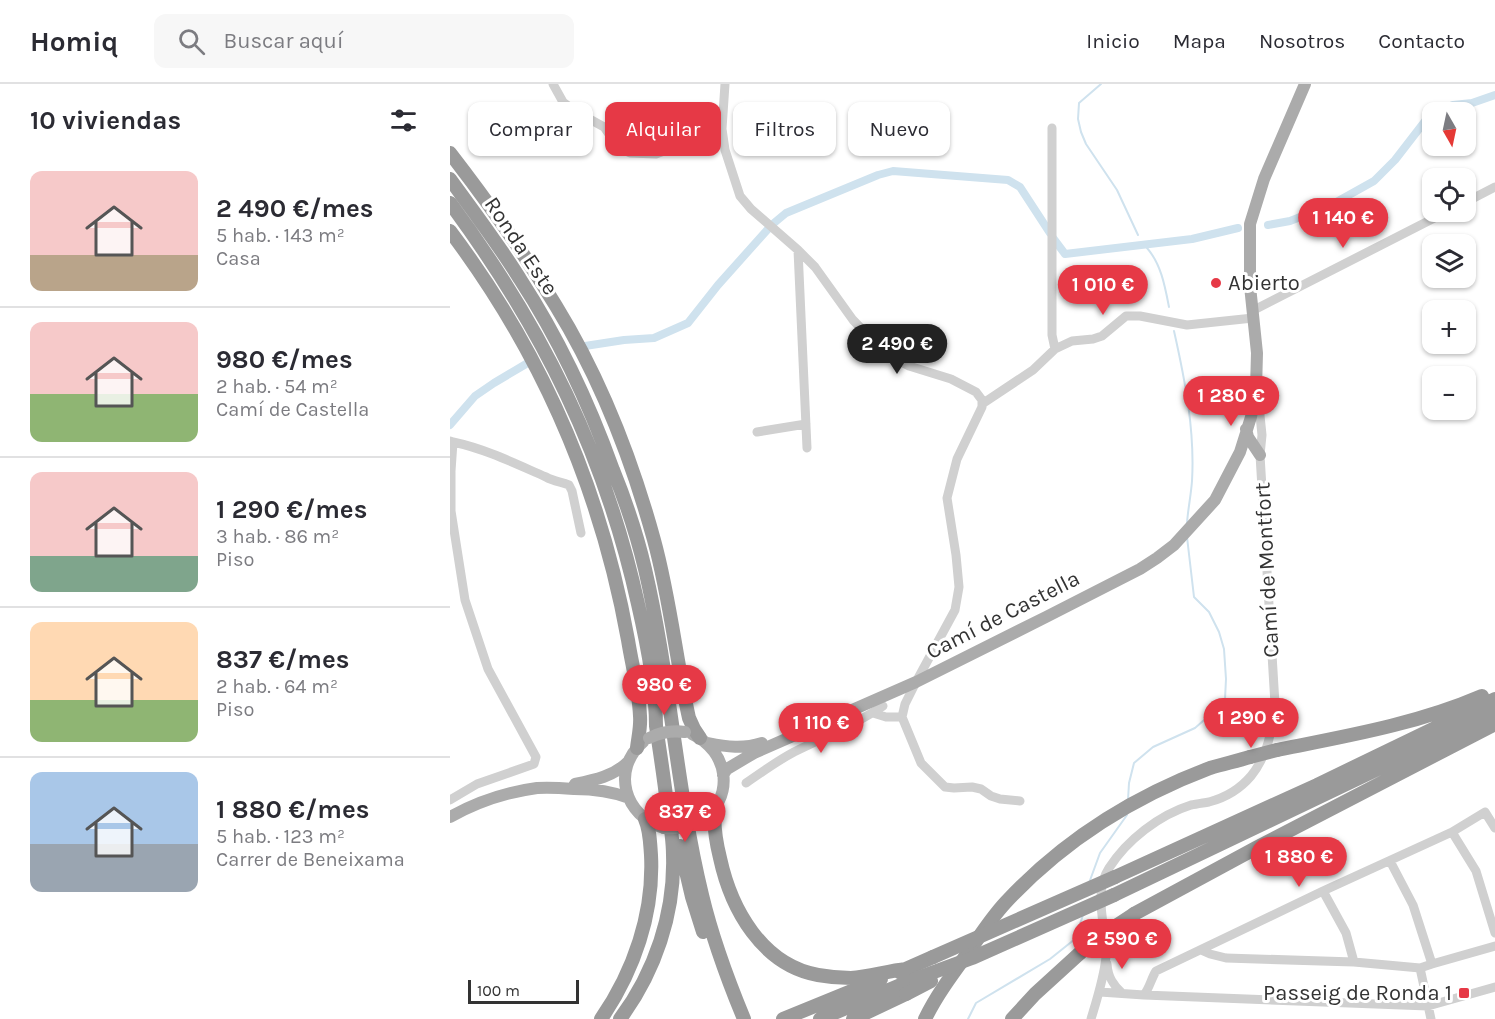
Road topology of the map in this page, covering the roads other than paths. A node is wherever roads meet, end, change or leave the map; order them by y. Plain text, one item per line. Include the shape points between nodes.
1 (553, 84) edge
2 (726, 84) edge
3 (1305, 84) edge
4 (1052, 128) dead end
5 (722, 129) junction
6 (450, 153) edge
7 (450, 179) edge
8 (1495, 187) edge
9 (1476, 197) edge
10 (450, 203) edge
11 (1428, 222) edge
12 (450, 231) edge
13 (798, 250) junction
14 (1253, 320) junction
15 (1055, 349) junction
16 (559, 362) junction
17 (1253, 386) junction
18 (982, 404) junction
19 (806, 424) junction
20 (757, 432) dead end
21 (1247, 432) junction
22 (1262, 435) junction
23 (452, 441) edge
24 (807, 448) dead end
25 (1240, 452) junction
26 (1260, 455) junction
27 (1226, 468) junction
28 (1209, 506) junction
29 (581, 533) dead end
30 (916, 682) junction
31 (1495, 690) edge
32 (1495, 699) edge
33 (883, 706) dead end
34 (873, 713) junction
35 (1495, 713) edge
36 (656, 714) junction
37 (902, 717) junction
38 (1495, 724) edge
39 (798, 733) junction
40 (704, 741) junction
41 (637, 748) junction
42 (628, 762) junction
43 (723, 775) junction
44 (746, 783) dead end
45 (546, 788) junction
46 (629, 798) junction
47 (450, 800) edge
48 (1020, 801) dead end
49 (715, 808) junction
50 (450, 817) edge
51 (645, 819) junction
52 (1495, 828) edge
53 (1452, 832) junction
54 (1390, 861) junction
55 (1323, 891) junction
56 (1495, 933) edge
57 (1495, 946) edge
58 (1201, 950) junction
59 (1106, 956) junction
60 (972, 958) junction
61 (1354, 962) junction
62 (1432, 964) junction
63 (1420, 968) junction
64 (910, 974) junction
65 (1495, 987) edge
66 (1100, 992) junction
67 (1122, 993) junction
68 (1144, 995) junction
69 (1428, 1006) junction
70 (601, 1019) edge
71 (620, 1019) edge
72 (735, 1019) edge
73 (744, 1019) edge
74 (783, 1019) edge
75 (820, 1019) edge
76 (853, 1019) edge
77 (925, 1019) edge
78 (1012, 1019) edge
79 (1091, 1019) edge
80 (1431, 1019) edge

1 - 5 street via 562,102 603,127 618,147 630,153 656,154
2 - 5 street
3 - 14 main road, Camí de Castella via 1264,179 1250,224
4 - 15 street
5 - 13 street via 740,195
6 - 40 highway via 528,260 557,307 611,416 654,541 689,718
7 - 16 highway, Ronda Este via 521,279 556,339
8 - 9 street
10 - 16 highway, Ronda Este via 542,344
11 - 14 street
12 - 41 highway via 485,280 537,368 590,491 622,608 640,717
13 - 18 street via 853,320 886,354 976,392
13 - 19 street
14 - 15 street via 1187,325 1126,316 1102,336 1072,341
14 - 17 main road, Camí de Castella
15 - 18 street via 1033,370
16 - 36 highway via 617,522 642,620
16 - 73 highway via 600,435 642,558 664,664 702,894
17 - 21 main road, Camí de Castella
17 - 22 street, Camí de Montfort
17 - 27 main road, Camí de Castella
18 - 30 street via 957,459 947,498 956,555 955,610
19 - 20 street
19 - 24 street
21 - 22 main road
21 - 25 main road, Camí de Castella
21 - 26 main road
21 - 27 main road
22 - 26 street, Camí de Montfort
23 - 29 street via 569,485
23 - 47 street via 451,511 465,600 488,669 536,757 534,764 477,784
25 - 26 street, Camí de Montfort
25 - 28 main road, Camí de Castella
26 - 59 street, Camí de Montfort via 1275,704 1269,742 1250,778 1231,794 1171,813 1147,827 1112,863 1101,888
27 - 28 main road, Camí de Castella
28 - 30 main road, Camí de Castella via 1174,544 1140,569
30 - 37 street
30 - 39 main road, Camí de Castella
31 - 77 highway, bridge via 1410,722 1212,768 1123,809 1070,844 1005,903 945,984
32 - 64 highway, bridge via 1317,785 933,957
33 - 34 street
34 - 37 street
34 - 44 street via 771,765
35 - 60 highway, bridge via 1114,895
36 - 71 highway via 673,851 671,890 667,919 653,960
36 - 72 highway via 683,862 707,945
37 - 48 street via 921,763 945,787 972,787 1000,799
38 - 78 highway, bridge via 1134,914 1080,953
39 - 40 main road, Camí de Castella via 733,748
39 - 43 main road, Camí de Castella via 735,763
40 - 41 main road, bridge via 685,732 670,731 649,738
40 - 43 main road via 718,758
41 - 42 main road
42 - 45 main road via 607,776
42 - 46 main road via 625,776
43 - 49 main road via 723,789
45 - 46 main road via 589,789
45 - 50 main road via 512,792
46 - 51 main road
49 - 51 main road, bridge via 700,822 678,829 663,828
49 - 64 highway via 715,835 727,883 747,926 770,951 815,975 850,978 888,971
51 - 70 highway via 651,863 647,912 636,953
52 - 53 street via 1485,812
53 - 54 street
53 - 56 street via 1476,871
54 - 55 street
54 - 62 street via 1413,904
55 - 58 street
55 - 61 street via 1346,933
57 - 62 street
58 - 61 street via 1226,958
58 - 68 street via 1156,971
59 - 66 street, Camí de Montfort
59 - 67 street via 1114,986
60 - 64 highway, bridge
60 - 76 highway, bridge
61 - 63 street
62 - 63 street
63 - 69 street
64 - 74 highway
64 - 75 highway
65 - 69 street
66 - 67 street
66 - 79 street, Camí de Montfort
67 - 68 street
68 - 69 street
69 - 80 street

